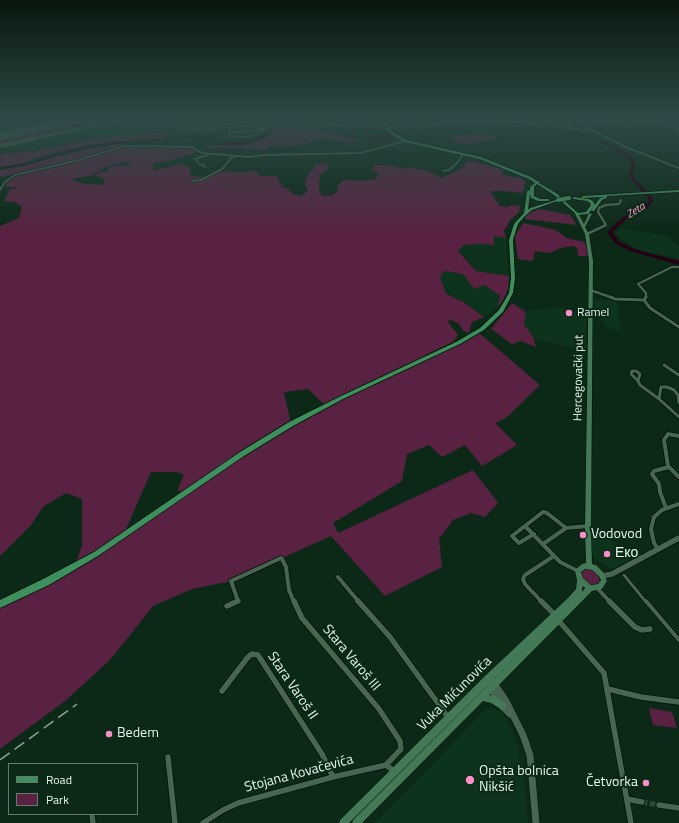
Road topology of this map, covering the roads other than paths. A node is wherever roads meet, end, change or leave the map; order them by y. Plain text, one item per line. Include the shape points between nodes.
1 (90, 156) edge
2 (203, 156) edge
3 (235, 156) edge
4 (461, 156) edge
5 (472, 156) edge
6 (649, 156) edge
7 (205, 167) dead end
8 (679, 168) edge
9 (443, 171) dead end
10 (525, 176) junction
11 (192, 181) dead end
12 (538, 182) junction
13 (530, 183) junction
14 (532, 188) junction
15 (547, 188) junction
16 (0, 190) edge
17 (679, 192) edge
18 (620, 194) junction
19 (574, 198) junction
20 (558, 200) junction
21 (621, 200) dead end
22 (571, 208) junction
23 (590, 212) junction
24 (526, 213) junction
25 (577, 215) junction
26 (584, 226) junction
27 (587, 234) junction
28 (679, 267) edge
29 (590, 290) junction
30 (644, 300) junction
31 (678, 326) edge
32 (664, 365) dead end
33 (679, 375) edge
34 (638, 381) dead end
35 (659, 399) junction
36 (679, 399) edge
37 (679, 403) edge
38 (679, 417) edge
39 (679, 436) edge
40 (669, 467) junction
41 (679, 477) edge
42 (679, 504) edge
43 (666, 508) junction
44 (525, 526) junction
45 (588, 526) junction
46 (566, 528) junction
47 (534, 534) junction
48 (679, 538) edge
49 (543, 544) junction
50 (658, 549) junction
51 (554, 556) junction
52 (589, 566) junction
53 (578, 571) junction
54 (602, 576) junction
55 (624, 576) dead end
56 (338, 577) dead end
57 (580, 580) junction
58 (590, 588) junction
59 (598, 588) junction
60 (0, 604) edge
61 (227, 606) dead end
62 (556, 618) junction
63 (650, 629) dead end
64 (679, 640) edge
65 (490, 682) junction
66 (608, 689) junction
67 (222, 691) dead end
68 (481, 697) junction
69 (679, 702) edge
70 (502, 706) junction
71 (513, 717) junction
72 (449, 718) junction
73 (168, 757) dead end
74 (386, 765) junction
75 (394, 771) junction
76 (333, 777) junction
77 (400, 779) junction
78 (627, 799) junction
79 (642, 802) tunnel mouth
80 (659, 805) tunnel mouth
81 (679, 808) edge
82 (175, 823) edge
83 (203, 823) edge
84 (343, 823) edge
85 (356, 823) edge
86 (536, 823) edge
87 (632, 823) edge

1 - 16 street via 15,175 5,182
2 - 7 street via 195,159
3 - 11 street via 225,167 201,180
4 - 9 street via 449,170
5 - 10 main road
6 - 8 street
10 - 12 main road
10 - 13 main road
12 - 13 main road
12 - 14 main road via 533,184
12 - 15 main road
13 - 24 main road
14 - 15 main road
14 - 20 main road via 532,196 535,199
15 - 22 main road
17 - 18 main road
18 - 19 main road
18 - 23 main road via 602,198
19 - 20 main road, bridge
19 - 23 main road via 592,202
20 - 24 main road
21 - 27 street via 619,204 599,208 598,212 606,225
22 - 23 main road
22 - 25 main road
23 - 25 main road
23 - 26 main road
24 - 60 main road via 516,224 512,236 513,282 509,296 498,315 482,329 458,344 291,424 242,454 91,558
25 - 26 main road
26 - 27 main road, Hercegovački put
27 - 29 main road, Hercegovački put via 591,257
28 - 30 street via 672,267 638,284 646,293
29 - 30 street via 615,299
29 - 45 main road, Hercegovački put
30 - 31 street via 650,308
32 - 33 street
34 - 35 street
35 - 36 street via 661,387 667,387 674,390
35 - 38 street
36 - 37 street
39 - 40 street via 668,434 664,440
40 - 41 street
40 - 43 street via 652,474 659,484
42 - 43 street
43 - 50 street via 654,517 651,524 651,535
44 - 46 street via 543,512
44 - 47 street
44 - 47 street via 512,534 512,537 519,543
45 - 46 street
45 - 52 main road, Hercegovački put
46 - 49 street
47 - 49 street
48 - 50 street
49 - 51 street
50 - 54 street via 612,574
51 - 53 street via 566,566
51 - 62 street via 525,575 524,582
52 - 53 main road
52 - 54 main road via 597,569
53 - 57 main road
54 - 59 main road via 603,584
55 - 64 street
56 - 72 street via 390,637
57 - 58 main road
57 - 62 main road, Vuka Mićunovića via 579,590
58 - 59 main road
58 - 62 main road, Vuka Mićunovića
59 - 63 street via 635,628
61 - 74 street, Stara Varoš III via 238,601 231,581 282,558 286,567 288,590 302,618 379,709 400,741 400,749
62 - 65 main road, Vuka Mićunovića
62 - 66 street via 601,668
65 - 68 main road, Vuka Mićunovića
65 - 70 street
65 - 71 street via 506,701
65 - 72 main road, Vuka Mićunovića
66 - 69 street
66 - 78 street via 612,724
67 - 76 street, Stara Varoš II via 248,657 252,654 258,655 322,754
68 - 70 main road via 492,699
68 - 77 main road, Vuka Mićunovića
70 - 71 street
71 - 86 street via 530,755
72 - 75 main road, Vuka Mićunovića
73 - 82 street
74 - 75 street
74 - 76 street, Stojana Kovačevića
75 - 77 street
75 - 84 main road, Vuka Mićunovića
76 - 83 street, Stojana Kovačevića via 238,804
77 - 85 main road, Vuka Mićunovića
78 - 79 street
78 - 87 street
80 - 81 street

